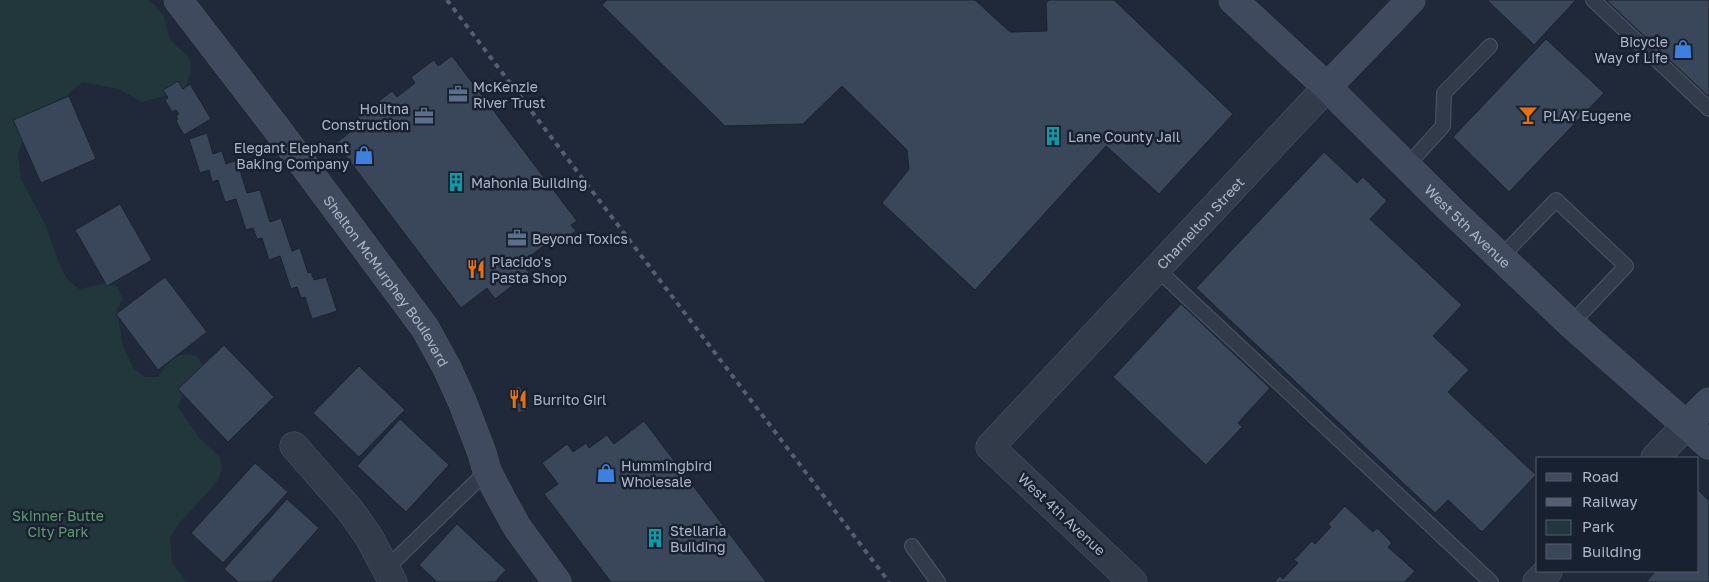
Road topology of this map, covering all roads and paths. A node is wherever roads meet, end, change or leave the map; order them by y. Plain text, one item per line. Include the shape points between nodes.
1 (178, 0) edge
2 (1233, 0) edge
3 (1411, 0) edge
4 (1594, 0) edge
5 (1490, 46) dead end
6 (1327, 88) junction
7 (1709, 108) edge
8 (1407, 166) junction
9 (1501, 257) junction
10 (1157, 269) junction
11 (1572, 324) junction
12 (1709, 402) edge
13 (1686, 425) junction
14 (1709, 445) edge
15 (294, 446) dead end
16 (990, 447) joint
17 (1656, 457) edge
18 (487, 471) junction
19 (912, 546) dead end
20 (1547, 572) edge
21 (390, 575) edge
22 (557, 582) edge
23 (938, 582) edge
24 (1133, 582) edge
25 (1491, 582) edge
26 (1537, 582) edge

1 - 18 street, Shelton McMurphey Boulevard via 425,328 462,401
2 - 6 street, West 5th Avenue
3 - 6 street, Charnelton Street
4 - 7 lane
5 - 8 lane via 1444,93 1443,126
6 - 8 street, West 5th Avenue
6 - 10 street, Charnelton Street
8 - 9 street, West 5th Avenue
9 - 11 street, West 5th Avenue
9 - 11 lane via 1556,200 1570,213 1626,266
10 - 16 street, Charnelton Street
10 - 25 lane
11 - 13 street, West 5th Avenue
12 - 13 street
13 - 14 street, West 5th Avenue
13 - 17 street
15 - 21 street via 350,510
16 - 24 street, West 4th Avenue
18 - 21 lane
18 - 22 street, Shelton McMurphey Boulevard via 517,527
19 - 23 lane
20 - 26 street

